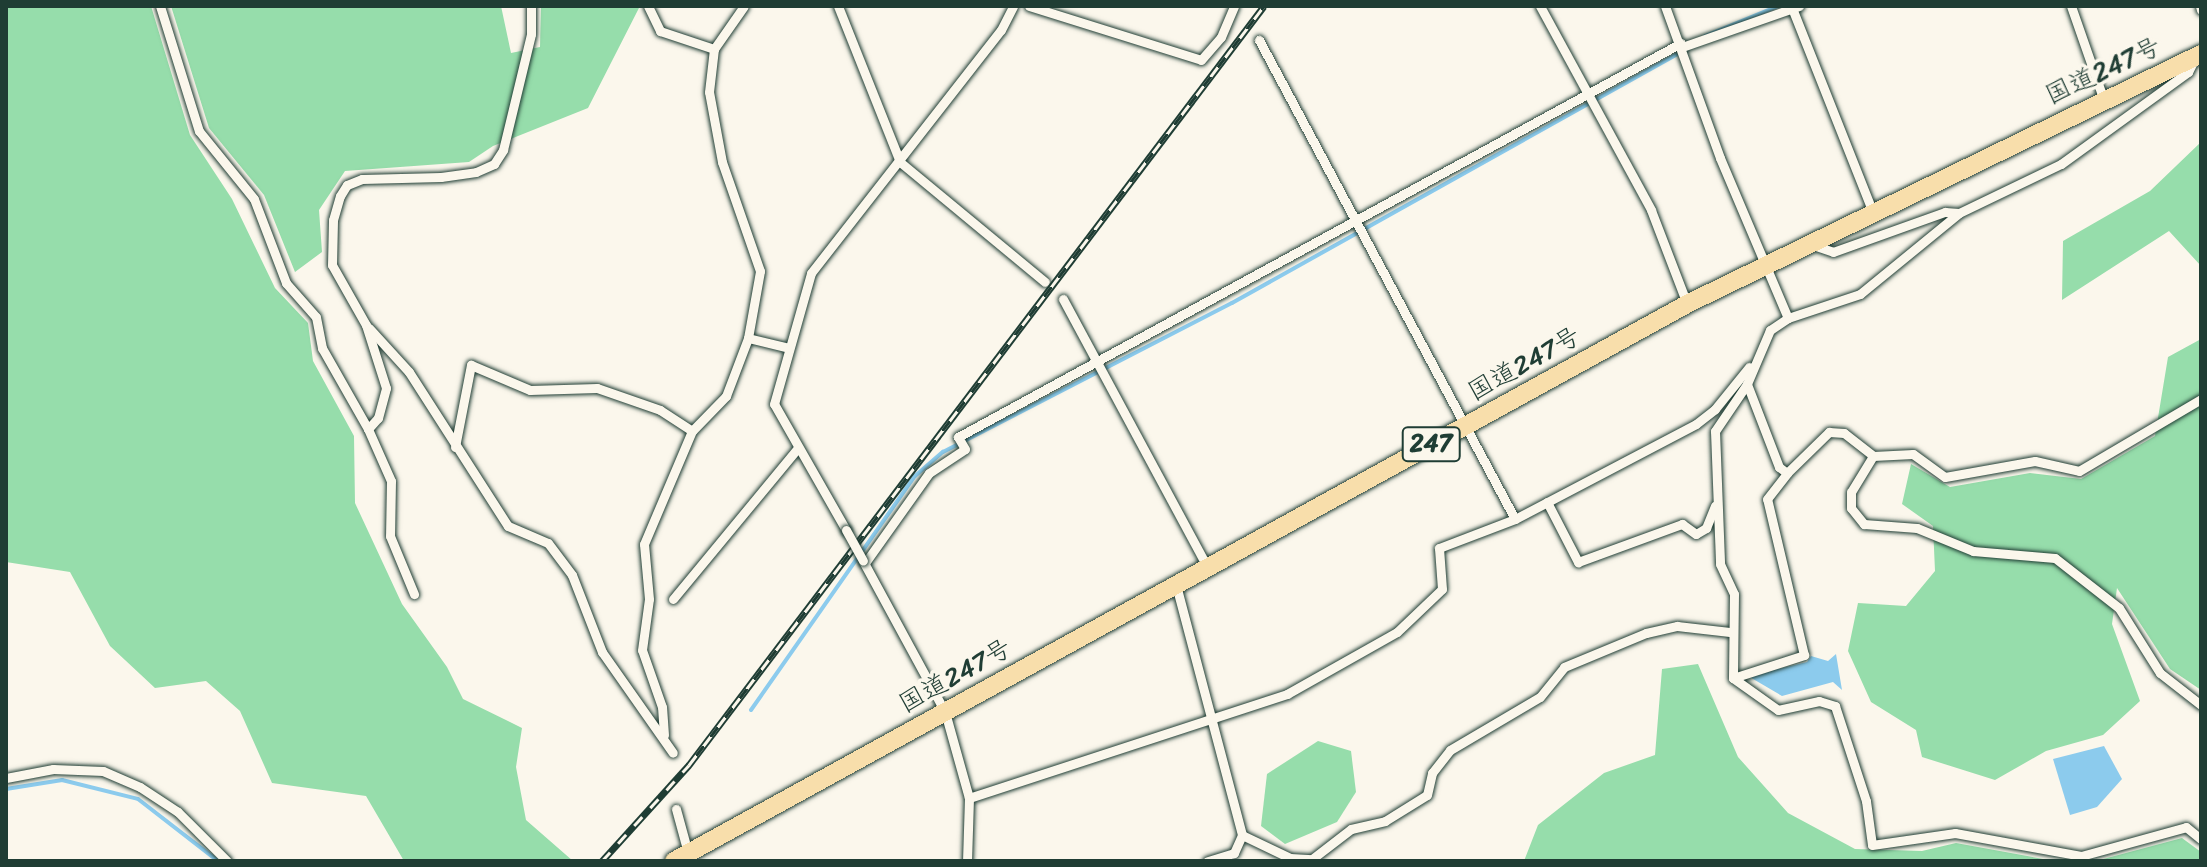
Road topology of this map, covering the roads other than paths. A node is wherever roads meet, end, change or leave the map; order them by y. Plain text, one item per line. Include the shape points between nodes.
1 (160, 6) edge
2 (531, 6) edge
3 (648, 6) edge
4 (744, 6) edge
5 (838, 6) edge
6 (1013, 6) edge
7 (1029, 6) edge
8 (1234, 6) edge
9 (1540, 6) edge
10 (1665, 6) edge
11 (2071, 6) edge
12 (1796, 7) edge
13 (1259, 40) dead end
14 (1682, 46) junction
15 (714, 49) junction
16 (2198, 56) edge
17 (1589, 95) junction
18 (2103, 98) junction
19 (900, 162) junction
20 (1873, 213) junction
21 (1959, 213) junction
22 (1359, 223) junction
23 (1811, 244) junction
24 (1767, 266) junction
25 (1045, 282) dead end
26 (1063, 299) dead end
27 (1687, 304) junction
28 (1788, 318) junction
29 (366, 325) junction
30 (748, 338) junction
31 (789, 348) junction
32 (1753, 361) junction
33 (1098, 363) junction
34 (1747, 384) junction
35 (2201, 399) edge
36 (1468, 424) junction
37 (368, 429) junction
38 (692, 431) junction
39 (455, 447) junction
40 (798, 448) junction
41 (1873, 456) junction
42 (1787, 473) junction
43 (1547, 502) junction
44 (1716, 503) junction
45 (1515, 519) junction
46 (864, 562) junction
47 (1206, 565) junction
48 (1176, 581) junction
49 (414, 594) dead end
50 (673, 599) dead end
51 (1730, 632) junction
52 (1733, 678) junction
53 (2201, 705) edge
54 (945, 712) junction
55 (1211, 720) junction
56 (664, 735) junction
57 (673, 753) dead end
58 (6, 778) edge
59 (969, 798) junction
60 (676, 809) dead end
61 (1242, 835) junction
62 (2201, 839) edge
63 (681, 857) edge
64 (227, 861) edge
65 (967, 861) edge
66 (1207, 861) edge

1 - 37 street via 199,131 254,199 286,283 316,317 322,348
2 - 29 street via 528,48 503,150 494,164 441,177 362,179 347,185 340,196 333,220 332,265
3 - 15 street via 660,31
4 - 15 street
5 - 19 street
6 - 19 street
7 - 8 street via 1201,60 1221,37
9 - 17 street
10 - 14 street
11 - 18 street
12 - 14 street
12 - 20 street
13 - 22 street
14 - 17 street
14 - 24 street via 1720,158
15 - 30 street via 709,92 722,162 760,271
16 - 18 highway, 国道247号 / 247
16 - 21 street via 2188,72 2061,164
17 - 22 street
17 - 27 street via 1651,210
18 - 20 highway, 国道247号 / 247
19 - 25 street
19 - 31 street via 811,273
20 - 23 highway, 国道247号 / 247
21 - 23 street via 1945,212 1833,252
21 - 28 street via 1860,294
22 - 33 street
22 - 36 street
23 - 24 highway, 国道247号 / 247
24 - 27 highway, 国道247号 / 247
24 - 28 street
26 - 33 street
27 - 36 highway, 国道247号 / 247
28 - 32 street via 1770,330
29 - 37 street via 386,388 378,418
29 - 39 street via 409,372
30 - 31 street
30 - 38 street via 726,396
31 - 40 street via 774,404
32 - 34 street
32 - 43 street via 1715,409 1696,424
33 - 46 street via 958,437 965,449 929,473
33 - 47 street
34 - 42 street via 1779,467
34 - 44 street via 1715,431
35 - 41 street via 2079,471 2035,461 1945,477 1913,454
36 - 45 street
36 - 47 highway, 国道247号 / 247
37 - 49 street via 391,481 390,536
38 - 39 street via 660,410 597,388 530,390 471,365
38 - 56 street via 644,544 649,599 642,650 662,707
39 - 56 street via 508,526 548,543 572,575 602,652
40 - 46 street, bridge
40 - 50 street
41 - 42 street via 1844,433 1829,432
41 - 53 street via 1851,492 1851,508 1864,524 1917,528 1973,551 2055,558 2119,608 2160,673
42 - 52 street via 1767,499 1804,655
43 - 44 street via 1578,562 1682,524 1696,534 1706,528
43 - 45 street
44 - 51 street via 1720,564 1734,594
45 - 55 street via 1439,548 1442,589 1397,632 1287,694
46 - 54 street
47 - 48 highway, 国道247号 / 247
48 - 54 highway, 国道247号 / 247
48 - 55 street
51 - 52 street
51 - 61 street via 1677,626 1564,667 1540,697 1450,750 1432,773 1427,795 1385,821 1351,829 1312,859 1290,858
52 - 62 street via 1778,710 1819,701 1835,706 1866,801 1872,845 1955,833 2081,856 2186,827
54 - 59 street
54 - 63 highway, 国道247号 / 247
55 - 59 street
55 - 61 street
56 - 57 street
58 - 64 street via 53,769 103,771 178,812
59 - 65 street
60 - 63 street
61 - 66 street via 1234,853

